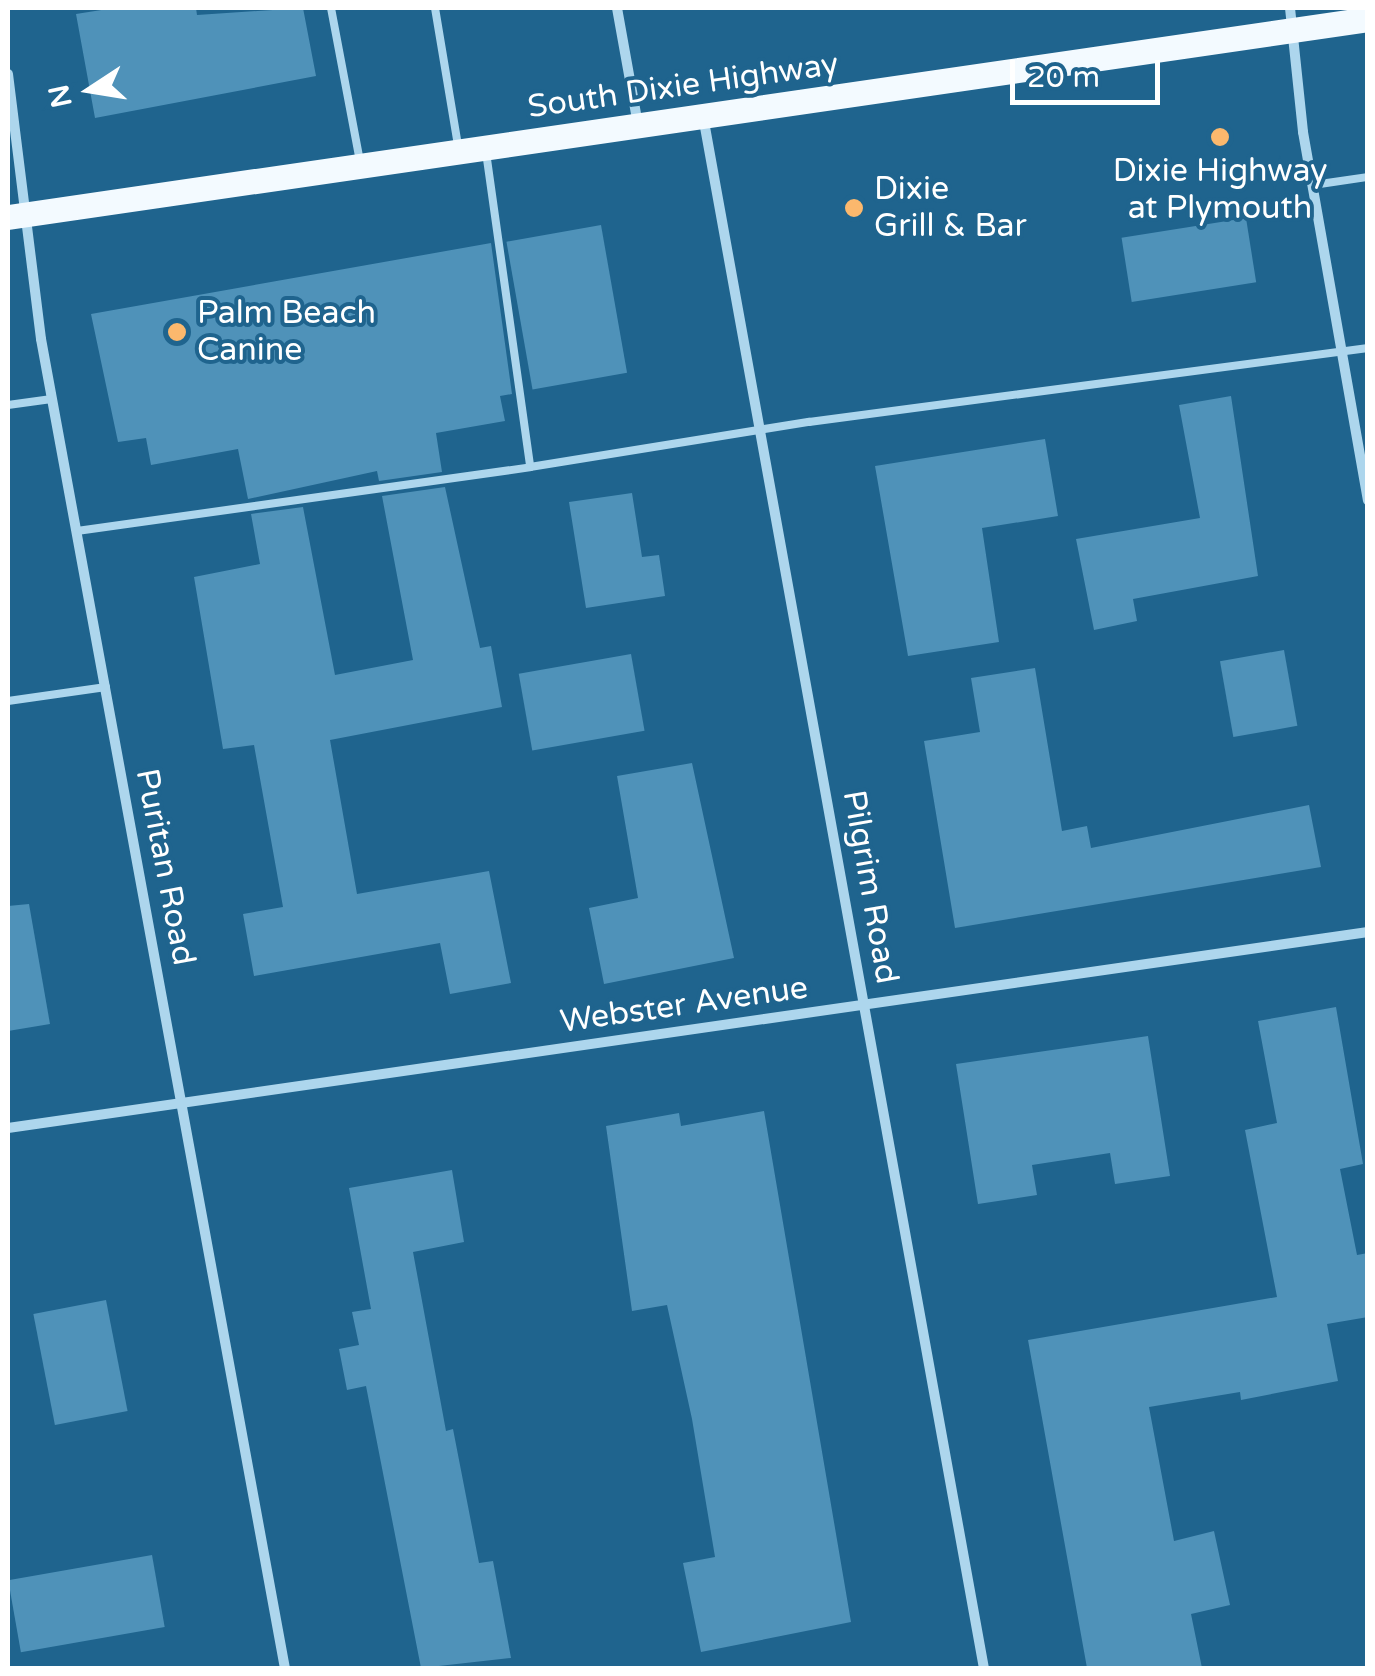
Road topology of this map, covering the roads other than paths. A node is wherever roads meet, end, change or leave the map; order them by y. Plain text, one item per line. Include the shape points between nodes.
1 (331, 8) edge
2 (435, 8) edge
3 (618, 8) edge
4 (1292, 18) edge
5 (1368, 19) edge
6 (8, 74) edge
7 (703, 116) junction
8 (638, 125) junction
9 (472, 150) junction
10 (360, 166) junction
11 (1368, 176) edge
12 (1312, 185) junction
13 (18, 216) edge
14 (1368, 348) edge
15 (1340, 349) junction
16 (52, 399) junction
17 (8, 405) edge
18 (760, 429) junction
19 (530, 467) junction
20 (1368, 500) edge
21 (77, 531) junction
22 (106, 688) junction
23 (8, 701) edge
24 (1368, 932) edge
25 (866, 1004) junction
26 (184, 1102) junction
27 (8, 1128) edge
28 (285, 1668) edge
29 (984, 1668) edge

1 - 10 lane
2 - 9 lane
3 - 8 street
4 - 5 main road, South Dixie Highway
4 - 7 main road, South Dixie Highway
4 - 12 street
6 - 13 street, Puritan Road
7 - 8 main road, South Dixie Highway
7 - 18 street, Pilgrim Road
8 - 9 main road, South Dixie Highway
9 - 10 main road, South Dixie Highway
9 - 19 lane
10 - 13 main road, South Dixie Highway
11 - 12 lane
12 - 15 street
13 - 16 street, Puritan Road
14 - 15 lane
15 - 18 lane
15 - 20 street
16 - 17 lane
16 - 21 street, Puritan Road
18 - 19 lane
18 - 25 street, Pilgrim Road
19 - 21 lane
21 - 22 street, Puritan Road
22 - 23 lane
22 - 26 street, Puritan Road
24 - 25 street, Webster Avenue
25 - 26 street, Webster Avenue
25 - 29 street, Pilgrim Road
26 - 27 street, Webster Avenue
26 - 28 street, Puritan Road

